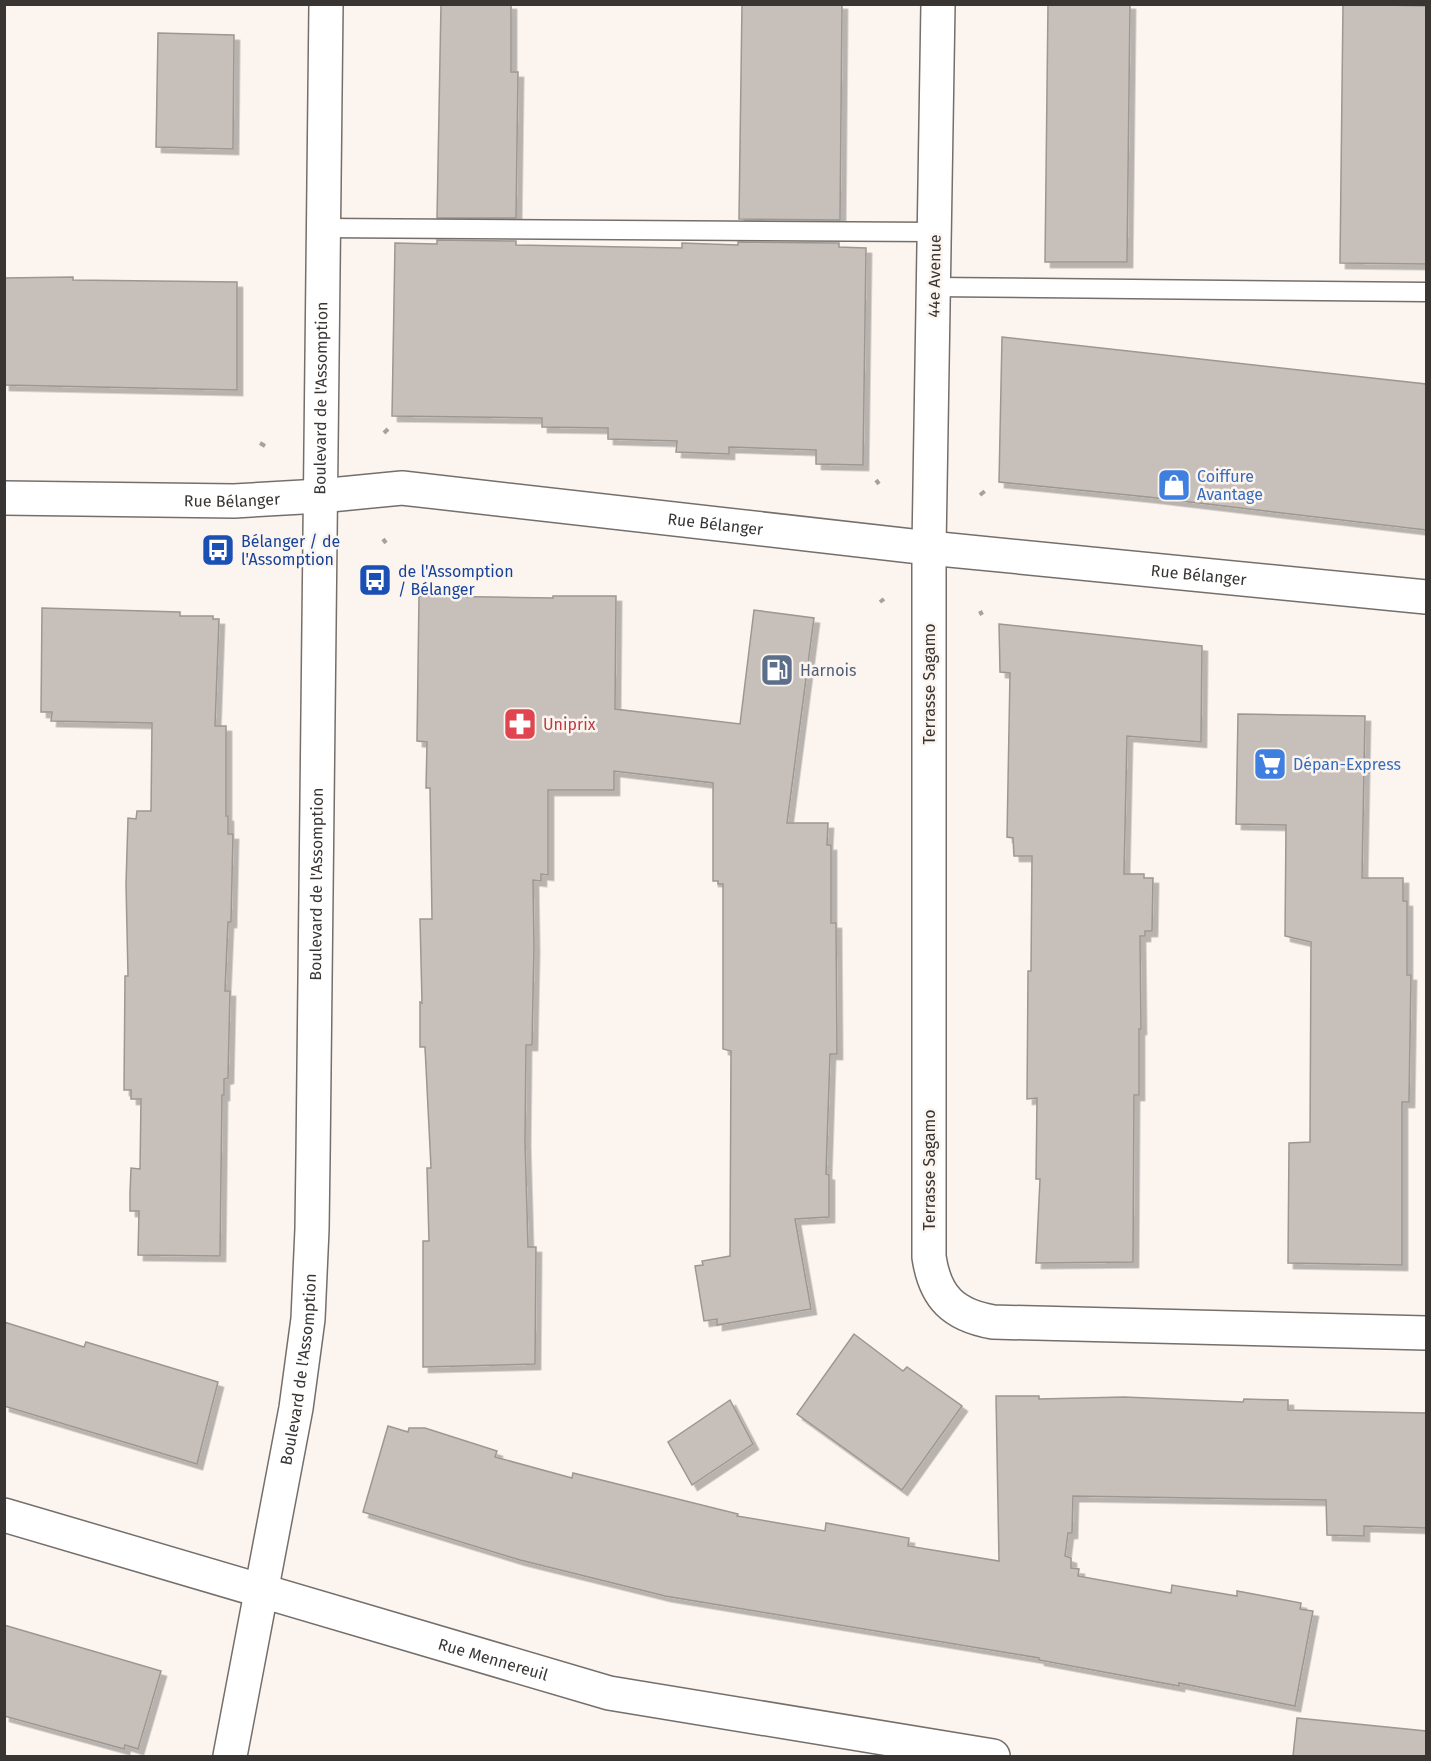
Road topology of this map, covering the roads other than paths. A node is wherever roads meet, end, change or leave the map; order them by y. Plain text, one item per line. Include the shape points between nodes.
1 (326, 4) edge
2 (938, 4) edge
3 (322, 228) junction
4 (934, 232) junction
5 (933, 287) junction
6 (1426, 292) edge
7 (320, 496) junction
8 (4, 498) edge
9 (929, 548) junction
10 (1426, 597) edge
11 (1426, 1334) edge
12 (4, 1515) edge
13 (260, 1591) junction
14 (230, 1756) edge
15 (993, 1756) edge

1 - 3 street, Boulevard de l'Assomption
2 - 4 street, 44e Avenue
3 - 4 lane
3 - 7 street, Boulevard de l'Assomption
4 - 5 street, 44e Avenue
5 - 6 lane
5 - 9 street, 44e Avenue
7 - 8 street, Rue Bélanger via 234,501
7 - 9 street, Rue Bélanger via 402,488
7 - 13 street, Boulevard de l'Assomption via 308,1319 296,1408
9 - 10 street, Rue Bélanger
9 - 11 street, Terrasse Sagamo via 929,1257 937,1287 957,1310 974,1319 993,1322
12 - 13 street, Rue Mennereuil
13 - 14 street, Boulevard de l'Assomption
13 - 15 street, Rue Mennereuil via 609,1693

